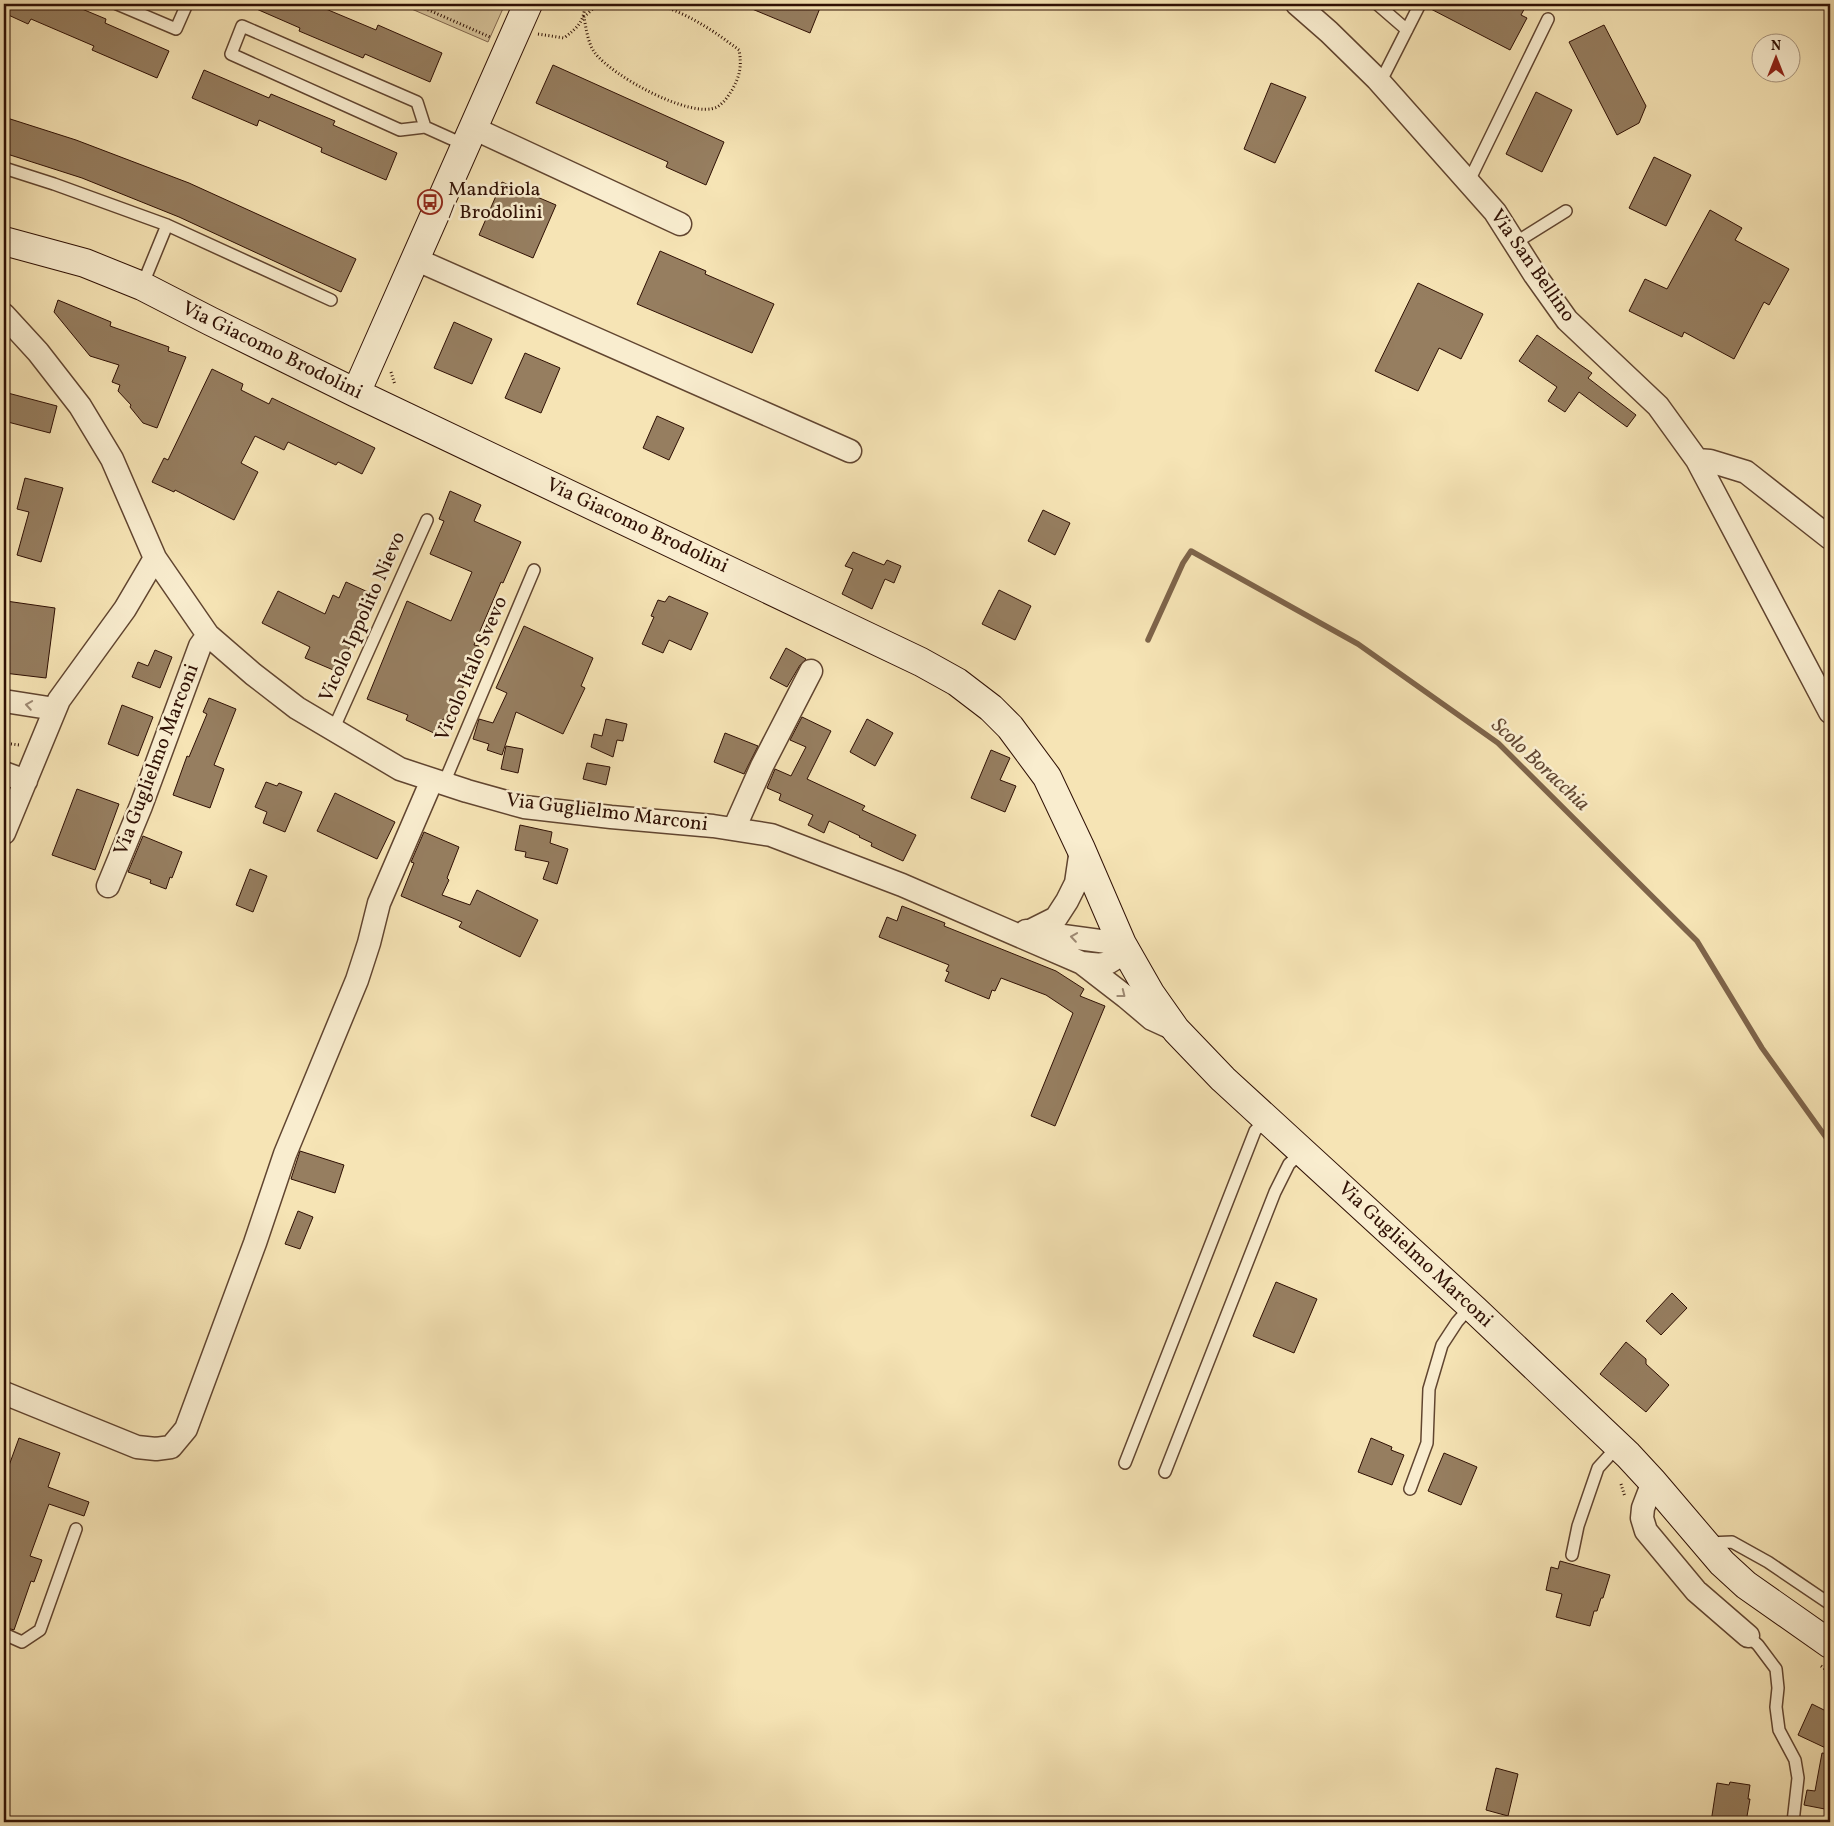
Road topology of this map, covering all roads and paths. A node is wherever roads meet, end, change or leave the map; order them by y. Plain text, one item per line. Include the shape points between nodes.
1 (117, 4) edge
2 (187, 4) edge
3 (415, 4) edge
4 (528, 4) edge
5 (585, 4) edge
6 (601, 4) edge
7 (655, 4) edge
8 (1297, 4) edge
9 (1377, 4) edge
10 (1420, 4) edge
11 (1822, 4) edge
12 (1830, 7) edge
13 (584, 17) junction
14 (1548, 19) dead end
15 (1407, 30) junction
16 (535, 34) dead end
17 (494, 38) dead end
18 (1377, 79) junction
19 (425, 127) junction
20 (469, 136) junction
21 (4, 168) edge
22 (1466, 180) junction
23 (1566, 211) dead end
24 (680, 224) dead end
25 (167, 225) junction
26 (1515, 243) junction
27 (16, 244) edge
28 (415, 259) junction
29 (142, 286) junction
30 (331, 300) dead end
31 (4, 315) edge
32 (393, 364) dead end
33 (395, 387) dead end
34 (356, 393) junction
35 (850, 451) dead end
36 (1697, 460) junction
37 (426, 520) dead end
38 (1830, 538) edge
39 (156, 558) junction
40 (534, 570) dead end
41 (208, 635) junction
42 (811, 671) dead end
43 (4, 701) edge
44 (55, 709) junction
45 (1830, 712) edge
46 (333, 730) junction
47 (4, 743) edge
48 (27, 745) dead end
49 (4, 773) edge
50 (26, 782) junction
51 (438, 782) junction
52 (734, 829) junction
53 (4, 832) edge
54 (1081, 849) junction
55 (108, 886) dead end
56 (1004, 929) junction
57 (1030, 931) junction
58 (1124, 947) junction
59 (1082, 964) junction
60 (1176, 1030) junction
61 (1267, 1119) junction
62 (1302, 1152) junction
63 (1471, 1306) junction
64 (4, 1393) edge
65 (1618, 1446) junction
66 (1125, 1464) dead end
67 (1166, 1472) dead end
68 (1654, 1482) junction
69 (1410, 1489) dead end
70 (76, 1529) dead end
71 (1704, 1543) junction
72 (1572, 1555) dead end
73 (1830, 1604) edge
74 (4, 1634) edge
75 (1748, 1636) joint
76 (1830, 1644) edge
77 (1793, 1822) edge

1 - 2 lane via 176,29
3 - 17 path
4 - 20 street
5 - 13 path
6 - 13 path
7 - 13 path via 696,21 739,50 742,63 739,76 726,100 716,107 687,107 633,83 612,69 595,53
8 - 18 street, Via San Bellino
9 - 15 lane
10 - 15 lane
11 - 12 path
13 - 16 path via 564,38
14 - 22 lane via 1469,181
15 - 18 lane via 1385,73
18 - 22 street, Via San Bellino
19 - 19 lane via 416,102 242,26 231,54 400,130
19 - 20 lane
20 - 24 street
20 - 28 street
21 - 25 lane
22 - 26 street, Via San Bellino via 1495,212
23 - 26 lane
25 - 29 lane
25 - 30 lane
26 - 36 street, Via San Bellino via 1567,320 1658,406
27 - 29 street, Via Giacomo Brodolini via 85,262
28 - 34 street
28 - 35 street
29 - 34 street, Via Giacomo Brodolini
31 - 39 street, Via Guglielmo Marconi via 80,406 112,459
32 - 33 path via 391,372
34 - 54 street, Via Giacomo Brodolini via 872,638 957,682 991,708 1025,746 1047,777
36 - 38 street via 1746,472
36 - 45 street, Via San Bellino
37 - 46 lane, Vicolo Ippolito Nievo
39 - 41 street, Via Guglielmo Marconi
39 - 44 street via 125,610
40 - 51 lane, Vicolo Italo Svevo
41 - 46 street, Via Guglielmo Marconi via 297,708
41 - 55 street, Via Guglielmo Marconi via 200,646
42 - 52 street
44 -> 43 street
44 - 50 street
46 - 51 street, Via Guglielmo Marconi via 400,769
47 - 48 path
49 - 50 street
50 - 53 street
51 - 52 street, Via Guglielmo Marconi via 524,807
51 - 64 street via 379,903 357,980 285,1154 186,1430 171,1447 137,1447
52 - 56 street, Via Guglielmo Marconi via 771,835 902,884
54 - 57 street via 1076,883 1067,901 1056,918
54 - 58 street, Via Giacomo Brodolini
56 - 57 street, Via Guglielmo Marconi
56 - 59 street, Via Guglielmo Marconi
58 -> 57 street, Via Guglielmo Marconi
58 - 59 street, Via Guglielmo Marconi via 1113,961 1101,966
58 - 60 street, Via Guglielmo Marconi
59 -> 60 street, Via Guglielmo Marconi via 1152,1019
60 - 61 street, Via Guglielmo Marconi
61 - 62 street, Via Guglielmo Marconi
61 - 66 lane via 1255,1131
62 - 63 street, Via Guglielmo Marconi
62 - 67 lane via 1289,1164 1275,1192
63 - 65 street, Via Guglielmo Marconi
63 - 69 lane via 1442,1345 1429,1389 1428,1443
65 - 68 street, Via Guglielmo Marconi
65 - 72 lane via 1598,1468 1578,1526
68 - 71 street, Via Guglielmo Marconi
68 - 75 street via 1643,1508 1646,1531 1696,1590
70 - 74 lane via 40,1630 22,1642
71 - 73 lane via 1732,1542
71 - 76 street, Via Guglielmo Marconi via 1746,1585
75 - 77 lane via 1776,1669 1779,1730 1795,1760 1798,1778

